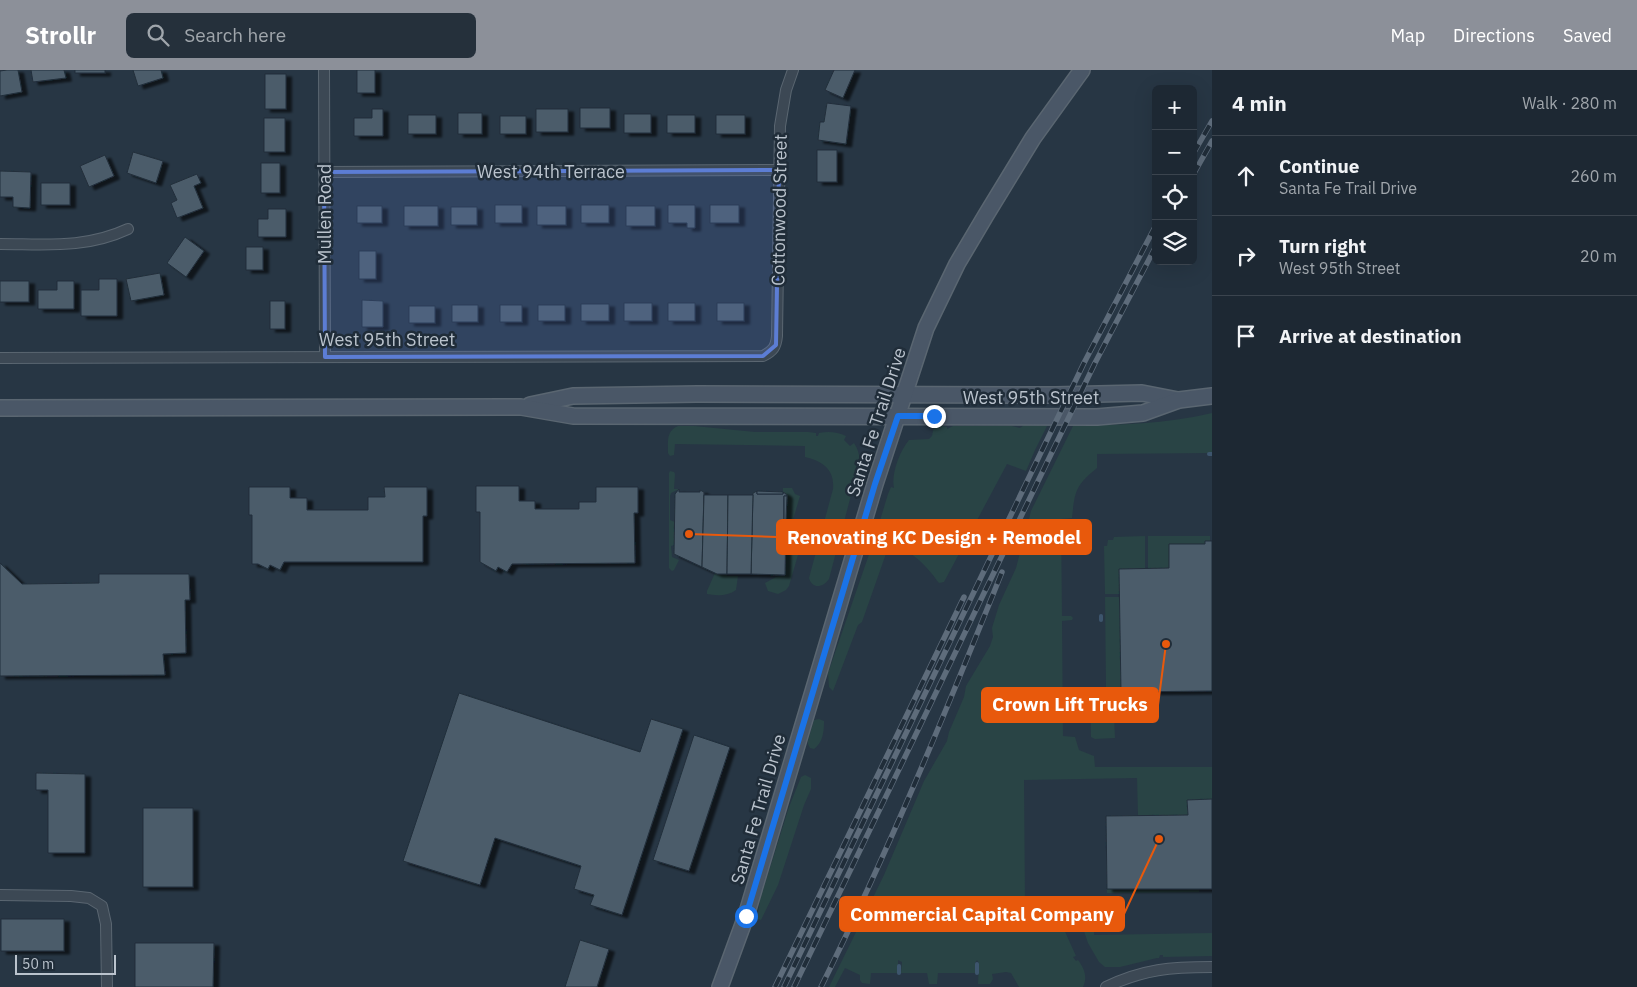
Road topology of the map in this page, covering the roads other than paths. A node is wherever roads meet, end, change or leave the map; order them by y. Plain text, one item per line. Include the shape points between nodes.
1 (324, 70) edge
2 (793, 70) edge
3 (1082, 70) edge
4 (779, 170) junction
5 (324, 172) junction
6 (128, 229) dead end
7 (0, 244) edge
8 (772, 351) joint
9 (325, 357) junction
10 (0, 358) edge
11 (906, 394) junction
12 (1212, 396) edge
13 (1179, 400) junction
14 (522, 407) junction
15 (0, 408) edge
16 (898, 416) junction
17 (0, 895) edge
18 (1212, 967) edge
19 (107, 987) edge
20 (720, 987) edge
21 (1106, 987) edge

1 - 5 street, Mullen Road
2 - 4 street, Cottonwood Street via 780,126
3 - 11 main road, Santa Fe Trail Drive via 1033,138 957,264 926,328
4 - 5 street, West 94th Terrace
4 - 8 street, Cottonwood Street via 777,336
5 - 9 street, Mullen Road
6 - 7 street via 77,244
8 - 9 street, West 95th Street via 763,356 748,357
9 - 10 street, West 95th Street
11 - 13 main road, West 95th Street via 1142,393
11 - 14 main road, West 95th Street via 573,396
11 - 16 main road, Santa Fe Trail Drive
12 - 13 main road, West 95th Street
13 - 16 main road, West 95th Street via 1143,413 1097,417
14 - 15 main road, West 95th Street
14 - 16 main road, West 95th Street via 573,416
16 - 20 main road, Santa Fe Trail Drive via 762,865
17 - 19 street via 80,897 102,906 106,924
18 - 21 street via 1139,973

